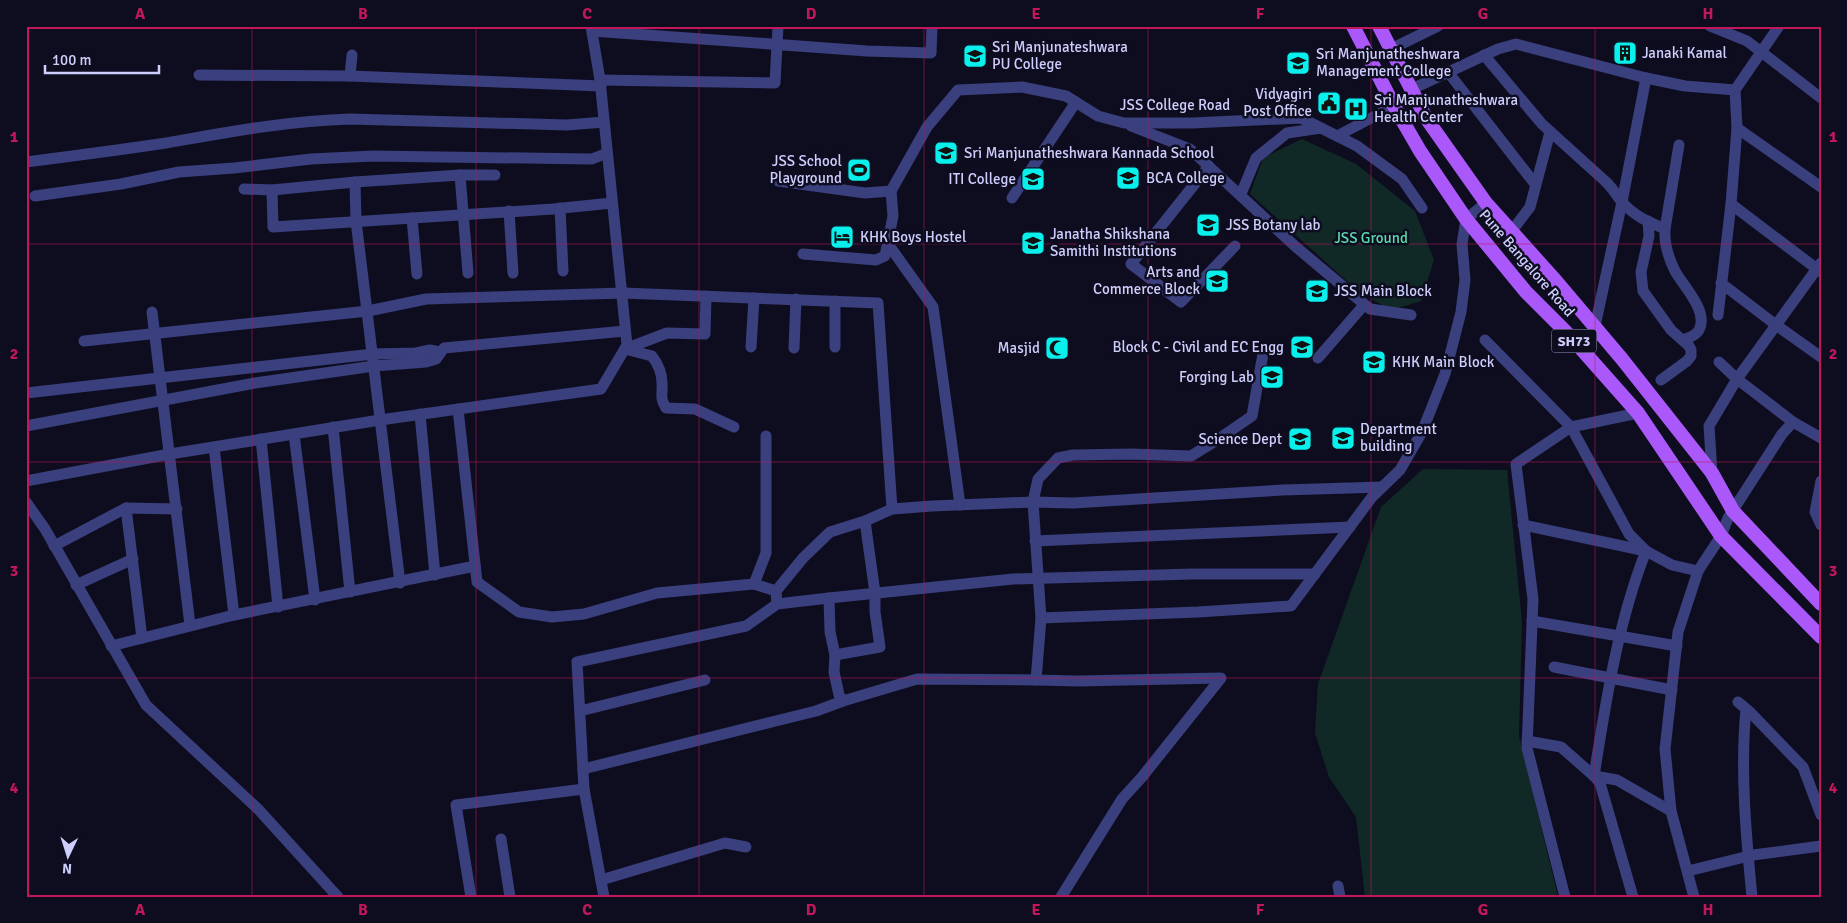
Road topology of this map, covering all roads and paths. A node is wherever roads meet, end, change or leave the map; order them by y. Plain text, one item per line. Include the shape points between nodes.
1 (778, 26) edge
2 (932, 26) edge
3 (1353, 26) edge
4 (1379, 26) edge
5 (1438, 26) edge
6 (1710, 26) edge
7 (1780, 26) edge
8 (592, 29) edge
9 (1728, 30) edge
10 (778, 45) junction
11 (1391, 49) junction
12 (1762, 52) junction
13 (352, 54) dead end
14 (1484, 55) junction
15 (1448, 72) junction
16 (199, 75) dead end
17 (350, 76) junction
18 (1646, 78) junction
19 (600, 83) junction
20 (1412, 89) junction
21 (1736, 90) junction
22 (1821, 98) edge
23 (1076, 102) junction
24 (1394, 106) junction
25 (604, 122) junction
26 (1124, 123) junction
27 (1321, 128) junction
28 (1737, 128) junction
29 (1550, 132) junction
30 (1336, 136) junction
31 (1679, 144) dead end
32 (607, 153) junction
33 (26, 162) edge
34 (1209, 166) junction
35 (495, 175) dead end
36 (460, 176) junction
37 (778, 181) dead end
38 (355, 182) junction
39 (1535, 184) junction
40 (1821, 187) edge
41 (244, 188) dead end
42 (272, 190) junction
43 (891, 190) junction
44 (1240, 194) junction
45 (35, 196) dead end
46 (1012, 198) dead end
47 (1622, 202) junction
48 (612, 203) junction
49 (1486, 203) junction
50 (1731, 204) junction
51 (560, 208) junction
52 (1422, 208) dead end
53 (509, 212) junction
54 (463, 214) junction
55 (412, 218) junction
56 (1466, 219) junction
57 (356, 221) junction
58 (1648, 222) junction
59 (1665, 229) junction
60 (1511, 232) junction
61 (888, 244) junction
62 (1235, 246) dead end
63 (803, 254) dead end
64 (1819, 268) edge
65 (563, 271) dead end
66 (468, 273) dead end
67 (513, 273) dead end
68 (417, 274) dead end
69 (1722, 283) junction
70 (622, 293) junction
71 (706, 296) junction
72 (754, 298) junction
73 (796, 299) junction
74 (835, 301) junction
75 (1364, 305) junction
76 (368, 311) junction
77 (152, 312) dead end
78 (1410, 315) dead end
79 (1718, 315) dead end
80 (1595, 326) junction
81 (1776, 326) junction
82 (626, 331) junction
83 (154, 334) junction
84 (1485, 340) dead end
85 (1682, 340) junction
86 (84, 342) dead end
87 (751, 347) dead end
88 (835, 347) dead end
89 (794, 348) dead end
90 (625, 349) junction
91 (440, 352) junction
92 (373, 354) junction
93 (1263, 354) dead end
94 (1821, 357) edge
95 (1318, 358) dead end
96 (1719, 362) dead end
97 (374, 366) junction
98 (161, 378) junction
99 (1737, 379) junction
100 (1661, 380) dead end
101 (26, 393) edge
102 (164, 400) junction
103 (458, 409) junction
104 (1638, 413) junction
105 (420, 414) junction
106 (380, 420) junction
107 (1793, 422) junction
108 (26, 426) edge
109 (1570, 426) junction
110 (333, 427) junction
111 (734, 427) dead end
112 (294, 434) junction
113 (766, 436) dead end
114 (1821, 438) edge
115 (260, 439) junction
116 (214, 447) junction
117 (170, 454) junction
118 (1712, 473) junction
119 (26, 481) edge
120 (1821, 482) edge
121 (1382, 487) junction
122 (26, 502) edge
123 (1032, 502) junction
124 (960, 505) junction
125 (126, 508) junction
126 (176, 509) junction
127 (892, 509) junction
128 (1733, 511) junction
129 (864, 521) junction
130 (1523, 525) junction
131 (1821, 525) edge
132 (1350, 527) junction
133 (1721, 536) junction
134 (1035, 540) junction
135 (54, 546) junction
136 (1646, 551) junction
137 (133, 559) junction
138 (475, 566) junction
139 (1698, 571) junction
140 (1314, 574) junction
141 (436, 575) junction
142 (1037, 578) junction
143 (400, 582) junction
144 (754, 584) junction
145 (76, 585) junction
146 (776, 591) junction
147 (350, 592) junction
148 (876, 593) junction
149 (829, 598) junction
150 (315, 600) junction
151 (777, 604) junction
152 (1821, 604) edge
153 (278, 607) junction
154 (234, 616) junction
155 (1041, 618) junction
156 (1532, 621) junction
157 (190, 625) junction
158 (1621, 636) junction
159 (1821, 637) edge
160 (142, 638) junction
161 (111, 646) junction
162 (1677, 646) junction
163 (834, 655) junction
164 (1554, 666) dead end
165 (1611, 678) junction
166 (705, 680) dead end
167 (1036, 680) junction
168 (1672, 690) junction
169 (843, 701) junction
170 (580, 711) junction
171 (1527, 741) junction
172 (583, 769) junction
173 (1594, 776) junction
174 (584, 789) junction
175 (1671, 811) junction
176 (1821, 815) edge
177 (501, 839) dead end
178 (1821, 846) edge
179 (746, 847) dead end
180 (1749, 856) junction
181 (1688, 871) junction
182 (601, 880) junction
183 (338, 897) edge
184 (471, 897) edge
185 (510, 897) edge
186 (604, 897) edge
187 (1061, 897) edge
188 (1566, 897) edge
189 (1633, 897) edge
190 (1694, 897) edge
191 (1752, 897) edge

1 - 10 street
2 - 10 street via 931,53
3 - 24 main road, Pune Bangalore Road / SH73
4 - 11 main road, Pune Bangalore Road / SH73
5 - 11 street
6 - 9 street
7 - 12 street
8 - 10 street
8 - 19 street
9 - 12 street
10 - 19 street via 775,83
11 - 20 main road, Pune Bangalore Road / SH73
12 - 21 street
12 - 22 street
13 - 17 street
14 - 15 street
14 - 18 street via 1516,44
14 - 29 street
15 - 20 street
15 - 39 street
16 - 17 street
17 - 19 street
18 - 21 street via 1685,86
18 - 47 street
19 - 25 street
20 - 49 main road, Pune Bangalore Road / SH73 via 1426,118
21 - 28 street
23 - 26 street, JSS College Road via 1098,116
23 - 43 street, JSS College Road via 1066,96 1022,87 958,90 927,127
23 - 46 street
24 - 30 street
24 - 56 main road, Pune Bangalore Road / SH73
25 - 32 street
25 - 33 street via 567,125 319,120
26 - 27 street, JSS College Road via 1301,118
26 - 34 street via 1190,149
27 - 30 street, JSS College Road
27 - 44 street via 1287,133 1256,158
28 - 40 street
28 - 50 street
29 - 39 street
29 - 47 street via 1605,181
30 - 52 street, JSS College Road via 1357,146 1402,179
31 - 59 street
32 - 45 street via 592,159 373,156 311,159 179,172
32 - 48 street
34 - 44 street
34 - 62 street via 1131,264 1181,302
35 - 36 street
36 - 38 street
36 - 54 street
37 - 43 street via 865,193
38 - 42 street
38 - 57 street
39 - 60 street via 1530,207
41 - 42 street
42 - 57 street via 273,227
43 - 61 street via 893,216
44 - 75 street
47 - 58 street
47 - 80 street
48 - 51 street
48 - 70 street
49 - 56 street
49 - 60 main road, Pune Bangalore Road / SH73
50 - 64 street
50 - 69 street
51 - 53 street
51 - 65 street
53 - 54 street
53 - 67 street
54 - 55 street
54 - 66 street
55 - 57 street
55 - 68 street
56 - 104 main road, Pune Bangalore Road / SH73 via 1526,292
56 - 121 street via 1462,244 1465,280 1461,312 1445,374 1422,432 1400,470
57 - 76 street
58 - 59 street
58 - 85 street via 1649,236 1641,272 1643,290 1671,330
59 - 85 street via 1668,255 1695,302 1701,320 1700,330
60 - 80 main road, Pune Bangalore Road / SH73
61 - 63 street via 885,256 876,260
61 - 124 street via 933,307
64 - 81 street
69 - 79 street
69 - 81 street
70 - 71 street
70 - 76 street via 426,300
70 - 82 street
71 - 72 street
71 - 90 street via 705,334 667,333
72 - 73 street
72 - 87 street
73 - 74 street
73 - 89 street
74 - 88 street
74 - 127 street via 878,302
75 - 78 street via 1370,309
75 - 95 street
76 - 83 street
76 - 92 street
77 - 83 street
80 - 118 main road, Pune Bangalore Road / SH73
81 - 94 street
81 - 99 street
82 - 90 street
82 - 91 street via 444,348
83 - 86 street
83 - 98 street
84 - 109 street
85 - 100 street via 1689,346 1691,356
90 - 103 street via 601,389
90 - 111 street via 652,356 659,364 661,401 666,408 695,409
91 - 92 street
91 - 97 street via 436,359 426,362
92 - 97 street
92 - 98 street
93 - 123 street via 1252,416 1217,440 1191,456 1131,454 1058,458 1038,479
96 - 99 street
97 - 102 street
97 - 106 street
98 - 101 street
98 - 102 street
99 - 107 street
99 - 118 street via 1709,426
102 - 108 street
102 - 117 street
103 - 105 street
103 - 138 street
104 - 109 street
104 - 133 main road, Pune Bangalore Road / SH73
105 - 106 street
105 - 141 street
106 - 110 street
106 - 143 street
107 - 114 street
107 - 128 street
109 - 130 street via 1516,464
109 - 136 street via 1629,534
110 - 112 street
110 - 147 street
112 - 115 street
112 - 150 street
113 - 144 street via 766,553
115 - 116 street
115 - 153 street
116 - 117 street
116 - 154 street
117 - 119 street
117 - 126 street
118 - 128 main road, Pune Bangalore Road / SH73
120 - 131 street via 1815,512
121 - 123 street via 1073,503
121 - 132 street
122 - 135 street
123 - 124 street
123 - 134 street
124 - 127 street
125 - 126 street
125 - 135 street
125 - 137 street
126 - 157 street
127 - 129 street
128 - 133 street
128 - 152 main road, Pune Bangalore Road / SH73
129 - 146 street via 830,532
129 - 148 street
130 - 136 street
130 - 156 street
132 - 134 street
132 - 140 street
133 - 139 street
133 - 159 main road, Pune Bangalore Road / SH73
134 - 142 street
135 - 145 street
136 - 139 street via 1672,565
136 - 158 street via 1633,584
137 - 145 street
137 - 160 street
138 - 141 street
138 - 144 street via 477,582 519,612 552,617 584,614 656,593
139 - 162 street via 1678,632
140 - 142 street
140 - 155 street via 1291,606
141 - 143 street
142 - 148 street
142 - 155 street
143 - 147 street
144 - 146 street
145 - 161 street
146 - 151 street
147 - 150 street
148 - 149 street
148 - 163 street via 880,647
149 - 151 street
149 - 163 street
150 - 153 street
151 - 170 street via 746,626 577,662
153 - 154 street
154 - 157 street
155 - 167 street
156 - 158 street
156 - 171 street
157 - 160 street
158 - 162 street
158 - 165 street
160 - 161 street
161 - 183 street via 146,705 258,809
162 - 168 street
163 - 169 street via 834,672
164 - 165 street
165 - 168 street
165 - 173 street
166 - 170 street
167 - 169 street via 917,679
167 - 187 street via 1221,678 1122,799
168 - 175 street via 1665,749
169 - 172 street via 816,712
170 - 172 street
171 - 173 street via 1561,747
171 - 188 street
172 - 174 street
173 - 175 street via 1617,780
173 - 189 street via 1600,783
174 - 182 street
174 - 184 street via 456,805
175 - 181 street
176 - 180 street via 1803,767 1742,705
177 - 185 street
178 - 180 street
179 - 182 street via 725,843
180 - 181 street
180 - 191 street
181 - 190 street
182 - 186 street

